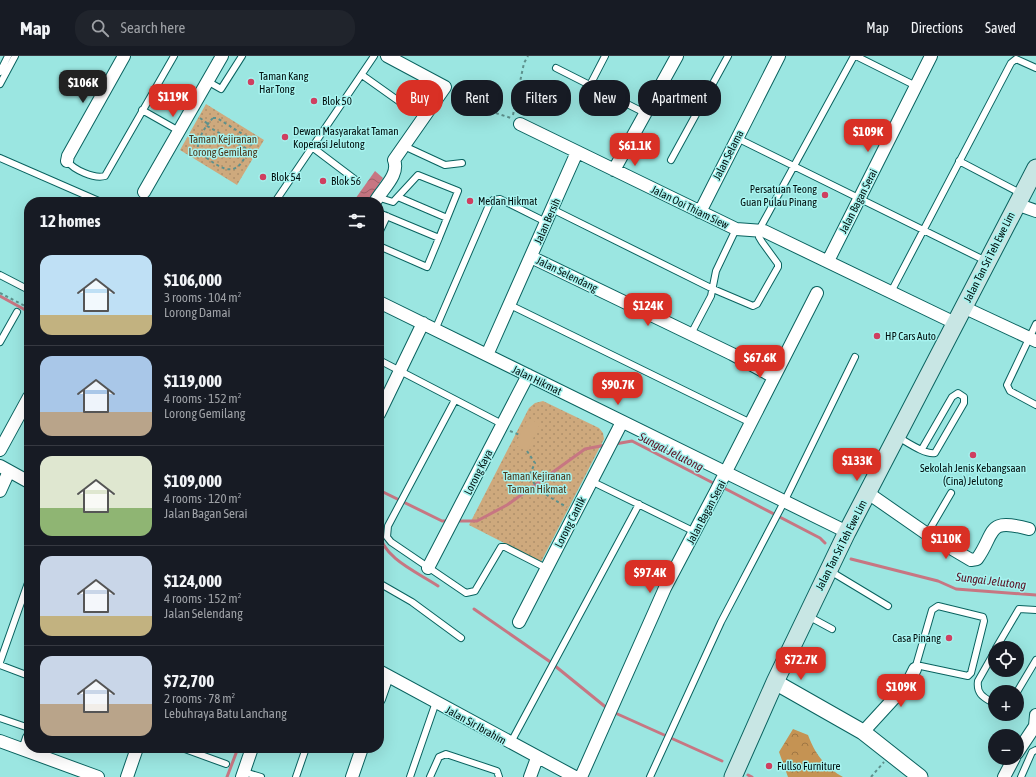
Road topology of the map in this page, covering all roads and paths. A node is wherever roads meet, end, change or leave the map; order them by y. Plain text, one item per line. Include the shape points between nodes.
1 (8, 56) edge
2 (15, 56) edge
3 (124, 56) edge
4 (174, 56) edge
5 (222, 56) edge
6 (242, 56) edge
7 (374, 56) edge
8 (387, 56) edge
9 (528, 56) edge
10 (605, 56) edge
11 (677, 56) edge
12 (728, 56) edge
13 (779, 56) edge
14 (855, 56) edge
15 (931, 56) edge
16 (410, 61) edge
17 (556, 68) dead end
18 (1036, 68) edge
19 (0, 72) edge
20 (362, 75) junction
21 (580, 80) edge
22 (593, 80) edge
23 (664, 80) edge
24 (207, 82) junction
25 (0, 84) edge
26 (916, 86) junction
27 (445, 87) junction
28 (396, 99) edge
29 (142, 110) junction
30 (643, 116) edge
31 (516, 121) junction
32 (207, 126) junction
33 (179, 131) junction
34 (736, 138) junction
35 (404, 146) junction
36 (312, 147) junction
37 (249, 150) junction
38 (577, 152) junction
39 (0, 158) edge
40 (671, 160) dead end
41 (67, 161) joint
42 (960, 161) junction
43 (462, 163) dead end
44 (794, 166) junction
45 (1036, 168) edge
46 (614, 170) junction
47 (357, 181) dead end
48 (144, 192) dead end
49 (90, 197) edge
50 (278, 197) edge
51 (378, 197) edge
52 (398, 197) junction
53 (859, 198) junction
54 (1019, 199) junction
55 (384, 200) edge
56 (552, 209) junction
57 (1036, 211) edge
58 (700, 212) junction
59 (384, 215) edge
60 (387, 216) junction
61 (447, 218) junction
62 (384, 222) edge
63 (546, 222) junction
64 (736, 229) junction
65 (924, 229) junction
66 (759, 230) junction
67 (439, 238) junction
68 (384, 248) edge
69 (531, 257) junction
70 (828, 261) junction
71 (986, 261) junction
72 (0, 275) edge
73 (24, 287) edge
74 (713, 289) junction
75 (892, 292) junction
76 (0, 293) edge
77 (817, 293) dead end
78 (384, 304) edge
79 (24, 305) edge
80 (510, 305) junction
81 (964, 307) junction
82 (17, 312) dead end
83 (423, 323) junction
84 (955, 323) junction
85 (1036, 324) edge
86 (435, 330) junction
87 (691, 334) junction
88 (1032, 340) edge
89 (0, 342) edge
90 (488, 355) junction
91 (855, 357) dead end
92 (384, 363) edge
93 (400, 371) junction
94 (528, 375) junction
95 (774, 377) junction
96 (455, 400) junction
97 (384, 404) edge
98 (1036, 405) edge
99 (24, 406) edge
100 (751, 423) junction
101 (502, 424) junction
102 (619, 426) junction
103 (898, 437) junction
104 (0, 450) edge
105 (922, 450) junction
106 (527, 451) dead end
107 (4, 468) edge
108 (725, 475) junction
109 (24, 479) edge
110 (591, 481) junction
111 (0, 491) edge
112 (868, 493) junction
113 (951, 493) dead end
114 (639, 504) junction
115 (782, 504) junction
116 (575, 512) junction
117 (1029, 529) dead end
118 (695, 532) junction
119 (847, 532) junction
120 (927, 534) junction
121 (428, 568) junction
122 (546, 568) junction
123 (828, 571) junction
124 (384, 586) edge
125 (24, 594) edge
126 (888, 606) dead end
127 (1036, 610) edge
128 (806, 616) junction
129 (518, 622) dead end
130 (832, 629) dead end
131 (461, 638) dead end
132 (1001, 641) edge
133 (1036, 660) edge
134 (0, 664) edge
135 (988, 664) edge
136 (916, 667) junction
137 (24, 674) edge
138 (384, 675) edge
139 (774, 682) junction
140 (1021, 685) edge
141 (988, 700) edge
142 (436, 702) junction
143 (0, 718) edge
144 (1036, 723) edge
145 (24, 726) edge
146 (863, 732) junction
147 (0, 742) edge
148 (1024, 742) edge
149 (510, 744) junction
150 (24, 750) edge
151 (1036, 750) edge
152 (33, 753) edge
153 (135, 753) edge
154 (197, 753) edge
155 (250, 753) edge
156 (304, 753) edge
157 (360, 753) edge
158 (891, 754) junction
159 (537, 758) junction
160 (226, 764) dead end
161 (1010, 765) edge
162 (243, 774) edge
163 (98, 777) edge
164 (127, 777) edge
165 (261, 777) edge
166 (296, 777) edge
167 (352, 777) edge
168 (410, 777) edge
169 (430, 777) edge
170 (499, 777) edge
171 (530, 777) edge
172 (574, 777) edge
173 (581, 777) edge
174 (650, 777) edge
175 (733, 777) edge
176 (870, 777) edge
177 (920, 777) edge
178 (1004, 777) edge
179 (1021, 777) edge

1 - 19 lane
2 - 25 lane
3 - 41 street
4 - 29 lane
5 - 24 street
6 - 24 lane via 222,89
7 - 20 lane
8 - 16 street
9 - 31 path via 524,63 515,111
10 - 22 lane
11 - 23 street
12 - 40 lane
13 - 34 street, Jalan Selama
14 - 26 lane
14 - 44 lane
15 - 26 street, Jalan Bagan Serai
16 - 27 street
17 - 21 lane
18 - 42 lane via 1016,59 1011,63
20 - 28 lane
20 - 36 lane
24 - 33 street
26 - 53 street, Jalan Bagan Serai
27 - 31 path via 483,109
27 - 35 street
29 - 33 lane
29 - 41 lane via 105,176 95,177 71,166
30 - 46 street
31 - 38 street, Jalan Ooi Thiam Siew
32 - 37 path
32 - 37 path via 213,118 217,118 251,137 252,144
32 - 37 path via 197,148 199,153 226,169 236,169
33 - 48 street
34 - 44 lane
34 - 58 street, Jalan Selama
35 - 43 lane via 446,165
35 - 51 street via 394,160 396,165 393,177
36 - 47 lane
36 - 50 lane
38 - 46 street, Jalan Ooi Thiam Siew
38 - 56 street, Jalan Bersih
39 - 49 lane
42 - 54 lane
42 - 65 lane
44 - 53 lane
44 - 66 lane
45 - 54 main road, Jalan Tan Sri Teh Ewe Lim
46 - 58 street, Jalan Ooi Thiam Siew
52 - 55 lane via 393,202
52 - 61 lane
52 - 61 lane via 418,175 458,191
53 - 65 lane
53 - 70 street, Jalan Bagan Serai
54 - 57 street
54 - 71 main road, Jalan Tan Sri Teh Ewe Lim
56 - 63 street, Jalan Bersih
56 - 74 lane
58 - 64 street, Jalan Ooi Thiam Siew
59 - 60 lane
60 - 62 lane
60 - 67 lane
61 - 67 lane
63 - 69 street, Jalan Bersih
63 - 86 lane via 500,199 493,200
64 - 66 street, Jalan Ooi Thiam Siew
64 - 74 lane via 716,271
65 - 71 lane
65 - 75 lane
66 - 70 street, Jalan Ooi Thiam Siew
66 - 74 lane via 759,237 778,267 757,304 751,306
67 - 68 lane via 427,267
69 - 80 street, Jalan Bersih
69 - 87 street, Jalan Selendang
70 - 75 street, Jalan Ooi Thiam Siew
71 - 81 main road, Jalan Tan Sri Teh Ewe Lim
72 - 73 lane
74 - 87 lane via 712,296
75 - 84 street, Jalan Ooi Thiam Siew
76 - 79 path
77 - 95 street, Jalan Bagan Serai
78 - 83 street, Jalan Hikmat
80 - 90 street, Jalan Bersih
80 - 100 lane
81 - 84 main road, Jalan Tan Sri Teh Ewe Lim
81 - 88 street
82 - 89 lane
83 - 86 street, Jalan Hikmat
83 - 93 street
84 - 103 main road, Jalan Tan Sri Teh Ewe Lim
85 - 88 lane
86 - 90 street, Jalan Hikmat
87 - 95 street, Jalan Selendang
88 - 98 lane via 1008,385 1010,391
90 - 94 street, Jalan Hikmat
91 - 115 lane
92 - 93 lane
93 - 96 lane
93 - 97 street
94 - 101 street, Lorong Kaya
94 - 102 street, Jalan Hikmat
95 - 100 street, Jalan Bagan Serai
96 - 101 lane
96 - 121 lane via 388,526 387,537 391,542
99 - 104 street
100 - 108 street, Jalan Bagan Serai
101 - 121 street, Lorong Kaya
102 - 108 street, Jalan Hikmat
102 - 110 street, Lorong Cantik
103 - 105 lane
103 - 112 main road, Jalan Tan Sri Teh Ewe Lim
105 - 105 lane via 952,396 962,394 964,403 937,450 932,454
106 - 116 path via 535,463 529,476 537,488 544,495
107 - 109 street
107 - 111 street
108 - 115 street, Jalan Hikmat
108 - 118 street, Jalan Bagan Serai
110 - 114 lane
110 - 116 street, Lorong Cantik
112 - 119 main road, Jalan Tan Sri Teh Ewe Lim
112 - 120 street
113 - 120 lane
114 - 118 lane
114 - 149 lane
115 - 119 street, Jalan Hikmat
115 - 174 lane via 720,622
116 - 122 street, Lorong Cantik
117 - 120 street via 999,526 993,529 980,555 977,559 971,560
118 - 173 street, Jalan Bagan Serai via 665,588
119 - 123 main road, Jalan Tan Sri Teh Ewe Lim
121 - 122 lane via 466,593 475,591 501,547
122 - 129 street, Lorong Cantik
123 - 126 lane
123 - 128 main road, Jalan Tan Sri Teh Ewe Lim
124 - 131 lane via 412,602
125 - 134 lane
127 - 132 lane via 1019,609
128 - 130 lane
128 - 139 main road, Jalan Tan Sri Teh Ewe Lim
133 - 140 lane
134 - 137 lane
135 - 141 lane via 977,687 982,696
136 - 136 lane via 934,607 983,617 968,676
136 - 146 street via 908,683
138 - 142 street, Jalan Sir Ibrahim
139 - 146 street
139 - 175 main road, Jalan Tan Sri Teh Ewe Lim
142 - 149 street, Jalan Sir Ibrahim
142 - 168 lane
143 - 145 lane
144 - 148 street
146 - 158 street
147 - 150 street
149 - 159 street, Jalan Sir Ibrahim
151 - 179 lane via 1032,752
152 - 163 street
153 - 164 street
154 - 160 lane
155 - 162 street
156 - 166 lane
157 - 167 street
158 - 176 path
158 - 177 street
159 - 171 street
159 - 172 street, Jalan Sir Ibrahim
161 - 178 street
162 - 165 lane
169 - 170 lane via 439,757 446,754 497,771

